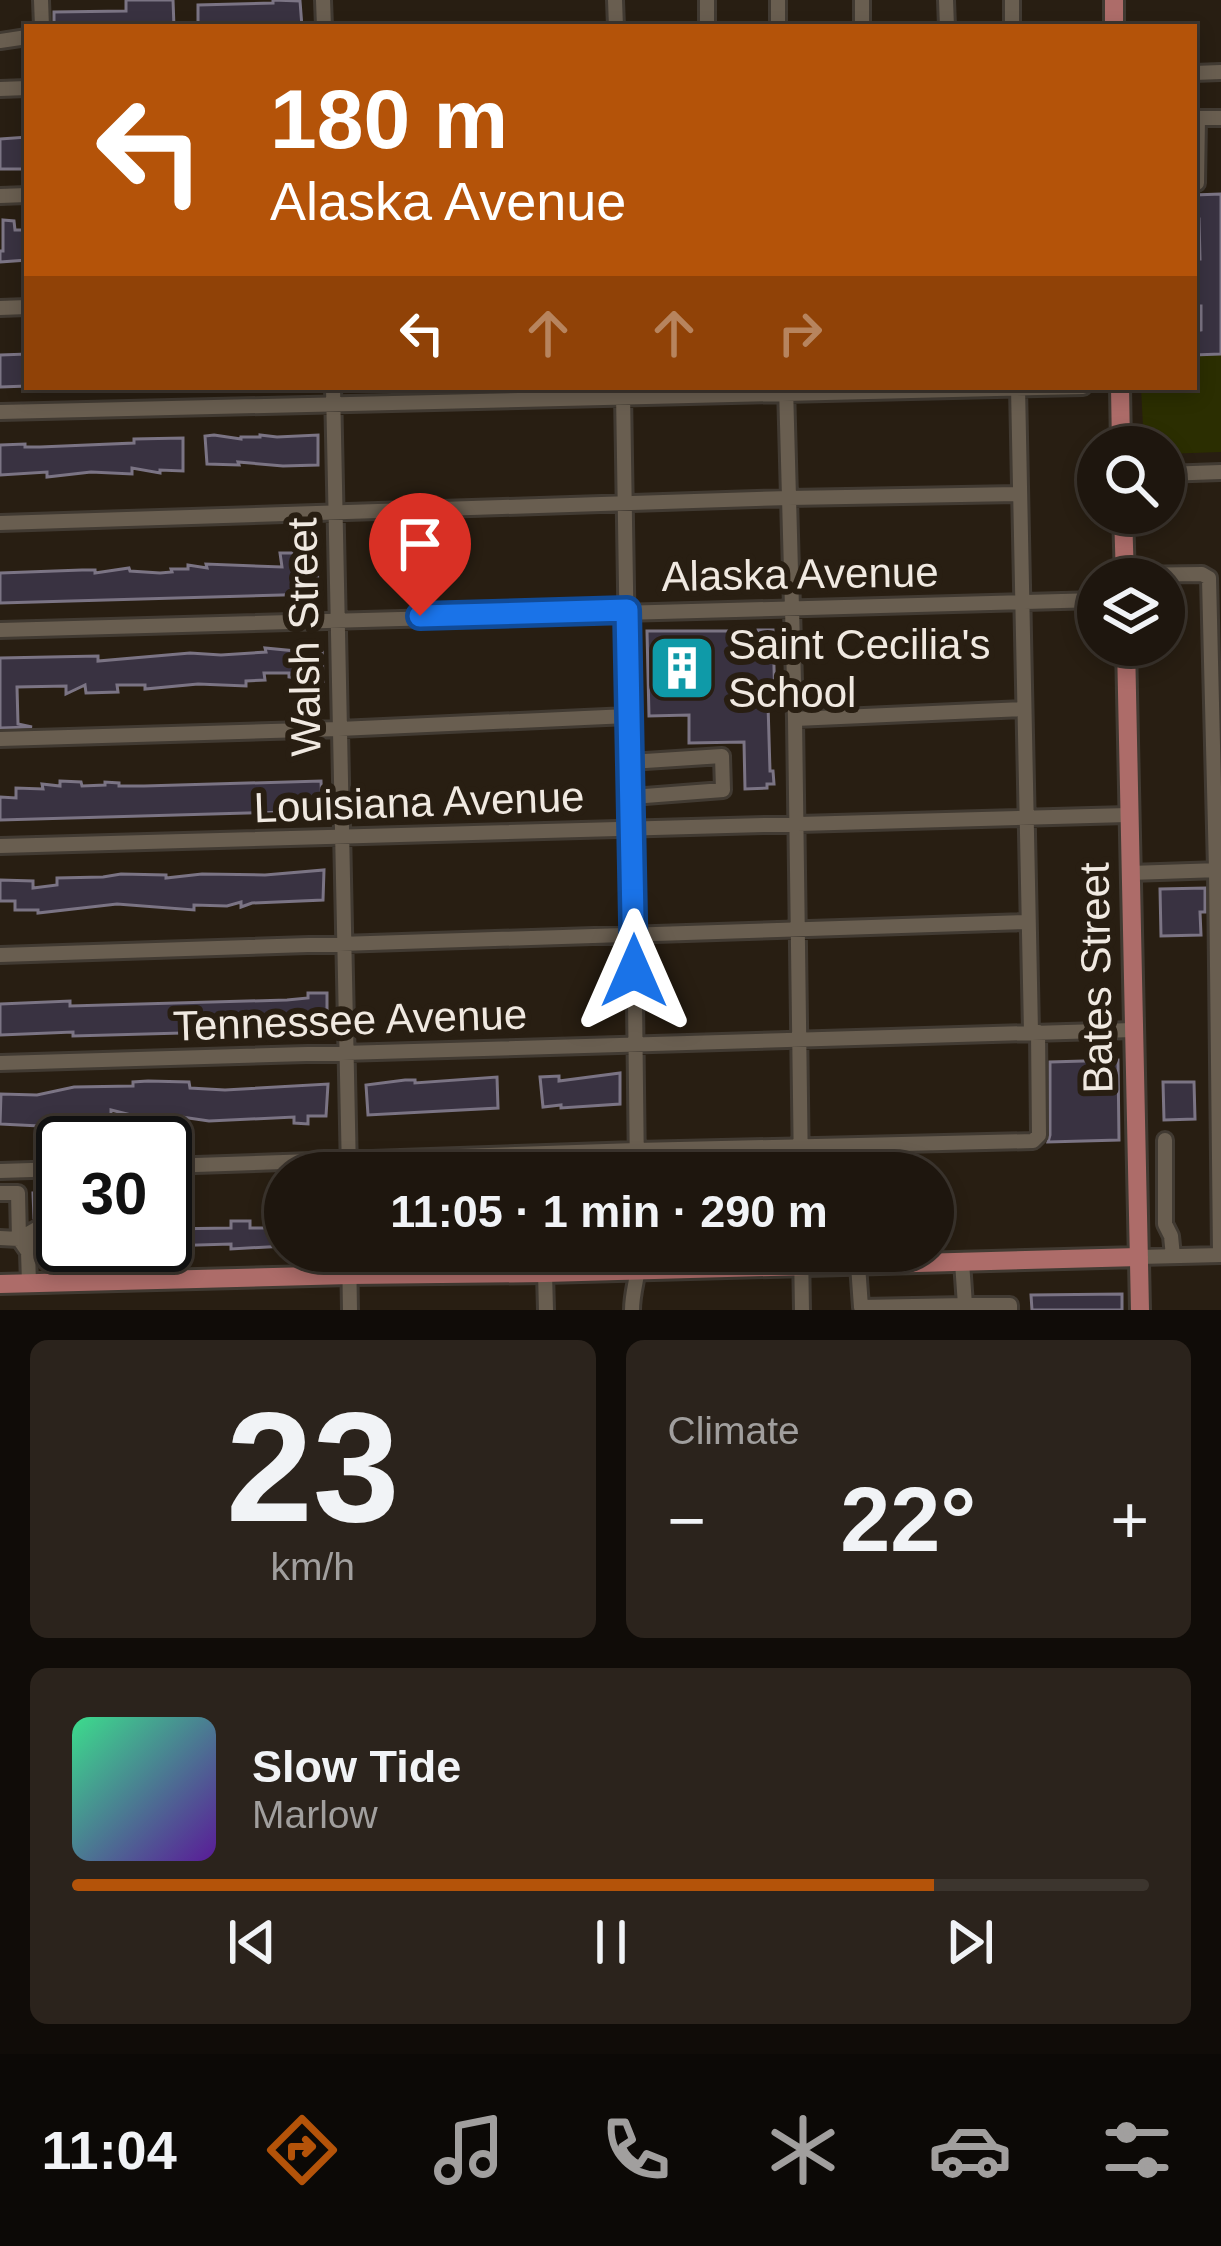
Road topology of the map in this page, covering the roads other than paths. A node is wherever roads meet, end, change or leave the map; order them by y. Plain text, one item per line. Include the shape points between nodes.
1 (333, 390) edge
2 (786, 390) edge
3 (1018, 390) edge
4 (1120, 390) edge
5 (623, 391) edge
6 (333, 404) junction
7 (0, 412) edge
8 (1121, 426) edge
9 (1221, 472) edge
10 (1185, 473) edge
11 (1020, 494) junction
12 (789, 498) junction
13 (626, 503) junction
14 (334, 511) junction
15 (0, 523) edge
16 (1185, 575) edge
17 (1077, 601) edge
18 (1021, 602) junction
19 (790, 606) junction
20 (627, 610) junction
21 (337, 619) junction
22 (0, 629) edge
23 (1126, 666) edge
24 (1024, 709) junction
25 (628, 716) junction
26 (795, 718) junction
27 (339, 729) junction
28 (0, 739) edge
29 (630, 762) junction
30 (632, 796) junction
31 (1128, 815) junction
32 (1025, 818) junction
33 (796, 824) junction
34 (633, 828) junction
35 (340, 838) junction
36 (0, 846) edge
37 (1218, 870) edge
38 (1130, 873) junction
39 (1027, 922) junction
40 (797, 930) junction
41 (634, 934) junction
42 (343, 944) junction
43 (0, 956) edge
44 (1133, 1030) junction
45 (1035, 1032) junction
46 (800, 1041) junction
47 (634, 1044) junction
48 (347, 1054) junction
49 (0, 1063) edge
50 (1165, 1140) dead end
51 (801, 1146) junction
52 (636, 1150) junction
53 (349, 1152) edge
54 (600, 1152) edge
55 (801, 1152) edge
56 (192, 1166) edge
57 (264, 1166) edge
58 (18, 1170) junction
59 (36, 1170) edge
60 (0, 1171) edge
61 (0, 1193) edge
62 (18, 1193) junction
63 (36, 1231) edge
64 (0, 1238) edge
65 (36, 1240) edge
66 (24, 1246) junction
67 (1220, 1255) edge
68 (1173, 1256) junction
69 (1139, 1257) junction
70 (954, 1262) edge
71 (962, 1262) junction
72 (69, 1272) edge
73 (553, 1272) edge
74 (637, 1272) edge
75 (801, 1272) edge
76 (858, 1272) edge
77 (545, 1273) junction
78 (349, 1275) junction
79 (71, 1282) junction
80 (29, 1283) junction
81 (0, 1284) edge
82 (965, 1305) junction
83 (861, 1308) edge
84 (350, 1310) edge
85 (546, 1310) edge
86 (632, 1310) edge
87 (802, 1310) edge
88 (1010, 1310) edge
89 (1140, 1310) edge

1 - 6 street, Walsh Street
2 - 5 street
2 - 12 street
3 - 11 street
4 - 8 main road
5 - 6 street
5 - 13 street
6 - 7 street
6 - 14 street, Walsh Street
9 - 10 street
11 - 12 street
11 - 18 street
12 - 13 street
12 - 19 street
13 - 14 street
13 - 20 street
14 - 15 street
14 - 21 street, Walsh Street
16 - 37 street via 1209,578
17 - 18 street, Alaska Avenue
18 - 19 street, Alaska Avenue
18 - 24 street
19 - 20 street, Alaska Avenue
19 - 26 street
20 - 21 street, Alaska Avenue
20 - 25 street
21 - 22 street, Alaska Avenue
21 - 27 street, Walsh Street
23 - 31 main road, Bates Street
24 - 26 street
24 - 32 street
25 - 27 street
25 - 29 street
26 - 33 street
27 - 28 street
27 - 35 street, Walsh Street
29 - 30 street
29 - 30 street via 722,756 723,790
30 - 34 street
31 - 32 street, Louisiana Avenue
31 - 38 main road, Bates Street
32 - 33 street, Louisiana Avenue
32 - 39 street
33 - 34 street, Louisiana Avenue
33 - 40 street
34 - 35 street, Louisiana Avenue
34 - 41 street
35 - 36 street, Louisiana Avenue
35 - 42 street, Walsh Street
37 - 38 street
37 - 67 street
38 - 44 main road, Bates Street
39 - 40 street
39 - 45 street
40 - 41 street
40 - 46 street
41 - 42 street
41 - 47 street
42 - 43 street
42 - 48 street, Walsh Street
44 - 45 street, Tennessee Avenue
44 - 69 main road, Bates Street
45 - 46 street, Tennessee Avenue
45 - 51 street via 1040,1135 1033,1142
46 - 47 street, Tennessee Avenue
46 - 51 street
47 - 48 street, Tennessee Avenue
47 - 52 street
48 - 49 street, Tennessee Avenue
48 - 53 street, Walsh Street
50 - 68 street
51 - 52 street
51 - 55 street
52 - 54 street
56 - 57 street
58 - 59 street
58 - 60 street
58 - 62 street
61 - 62 street
62 - 66 street
63 - 66 street
64 - 66 street
65 - 66 street
66 - 80 street
67 - 68 street
68 - 69 street
69 - 71 main road
69 - 89 main road, Bates Street
70 - 71 main road
71 - 82 street
72 - 79 street
73 - 77 main road
74 - 86 street
75 - 87 street
76 - 83 street
77 - 78 main road
77 - 85 street
78 - 79 main road
78 - 84 street
79 - 80 main road
80 - 81 main road
82 - 83 street
82 - 88 street

